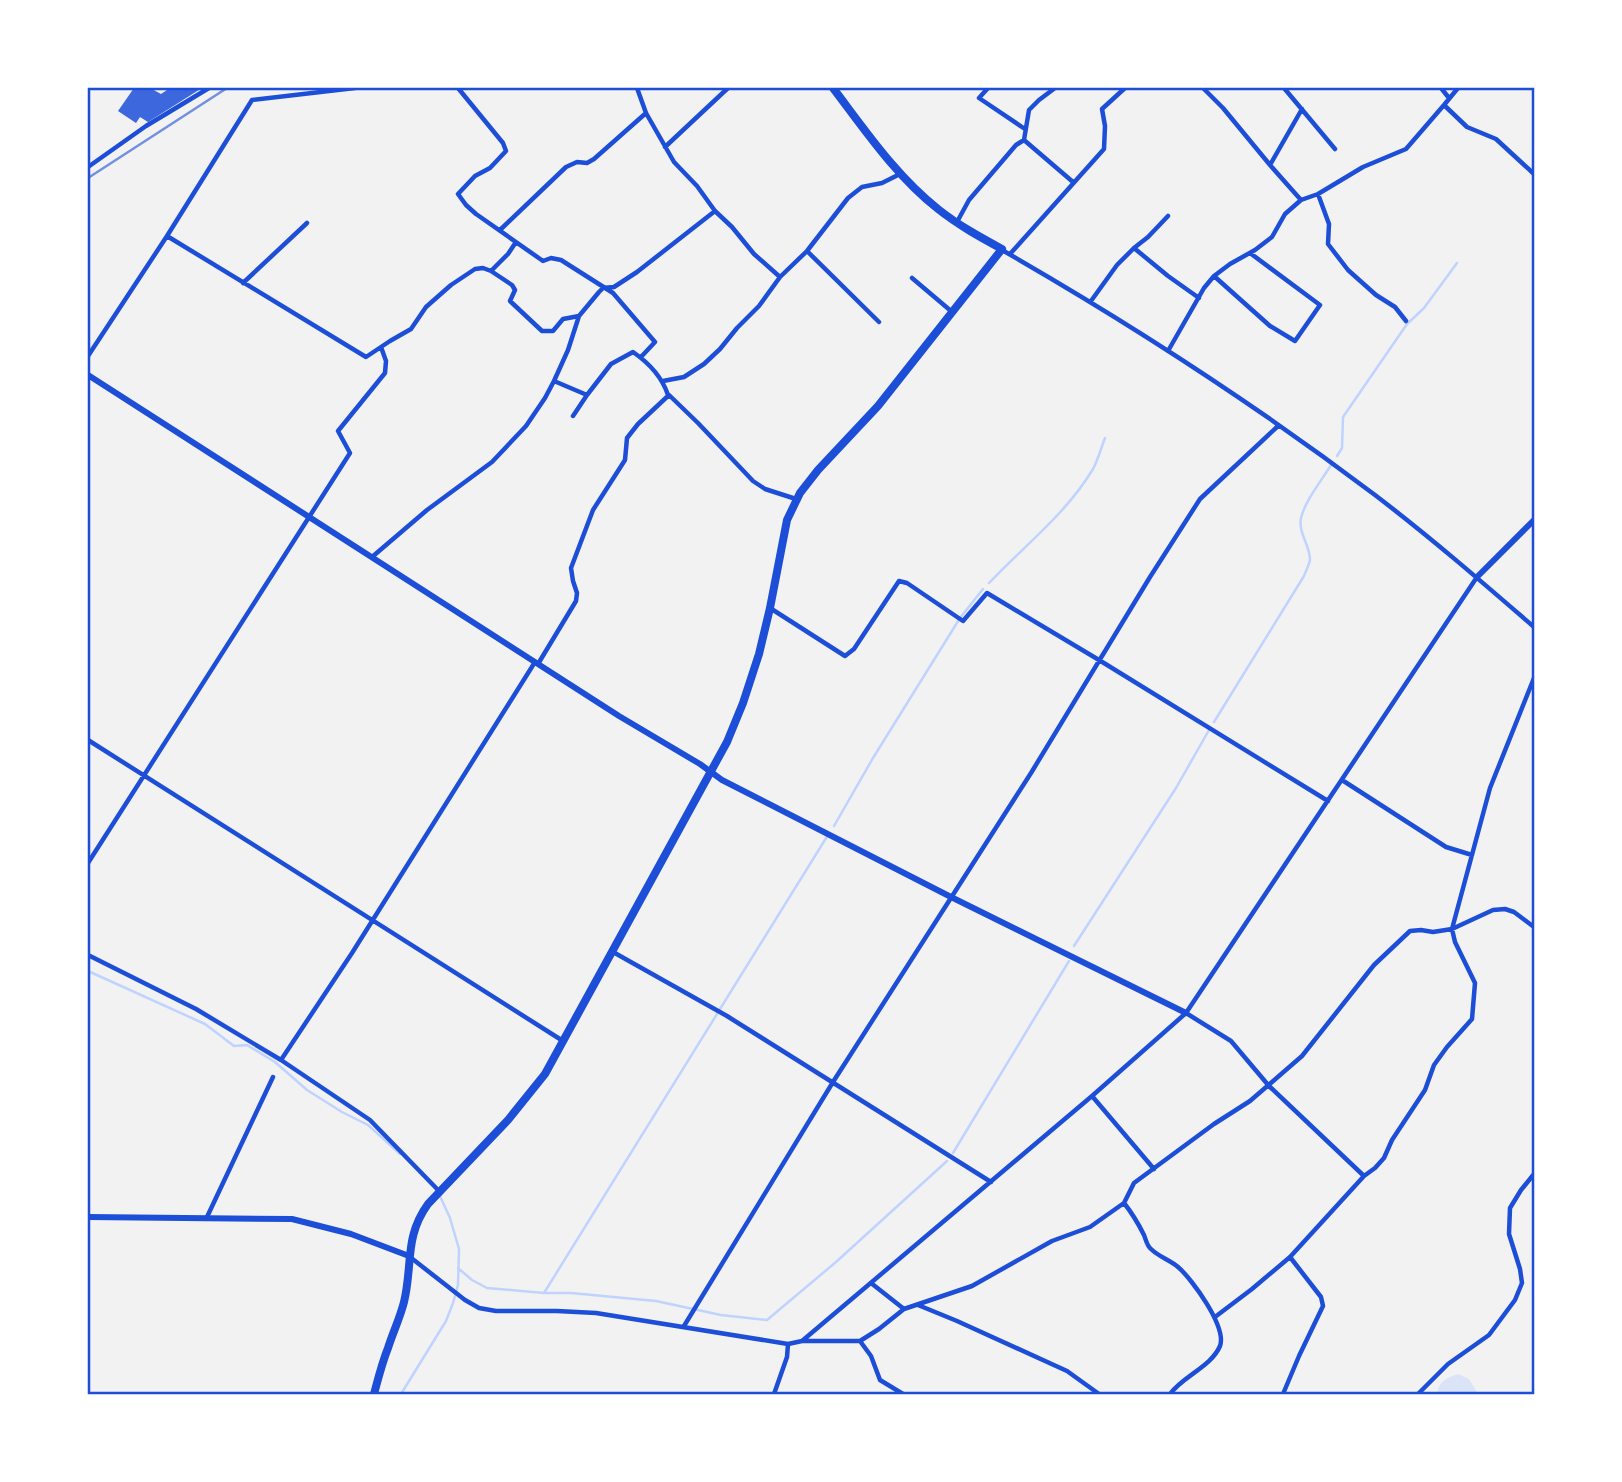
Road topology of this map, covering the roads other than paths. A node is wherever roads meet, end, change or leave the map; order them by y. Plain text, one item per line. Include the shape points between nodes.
1 (209, 88) edge
2 (355, 88) edge
3 (458, 88) edge
4 (637, 88) edge
5 (728, 88) edge
6 (833, 88) edge
7 (988, 88) edge
8 (1055, 88) edge
9 (1125, 88) edge
10 (1203, 88) edge
11 (1284, 88) edge
12 (1441, 88) edge
13 (1458, 88) edge
14 (1448, 98) junction
15 (1444, 105) junction
16 (1302, 109) junction
17 (646, 113) junction
18 (1025, 129) junction
19 (1024, 140) junction
20 (665, 147) junction
21 (1335, 149) dead end
22 (1270, 165) junction
23 (88, 167) edge
24 (900, 174) junction
25 (1535, 174) edge
26 (1073, 183) junction
27 (1318, 194) junction
28 (1301, 200) junction
29 (715, 211) junction
30 (1168, 216) dead end
31 (957, 222) junction
32 (307, 223) dead end
33 (500, 230) junction
34 (166, 236) junction
35 (516, 242) junction
36 (1134, 248) junction
37 (1002, 249) junction
38 (807, 251) junction
39 (1250, 253) junction
40 (1010, 254) junction
41 (491, 271) junction
42 (1214, 276) junction
43 (780, 278) junction
44 (912, 278) dead end
45 (243, 283) junction
46 (603, 288) junction
47 (1199, 298) junction
48 (1091, 301) junction
49 (951, 312) junction
50 (579, 316) junction
51 (1406, 321) dead end
52 (879, 323) dead end
53 (381, 347) junction
54 (1168, 351) junction
55 (88, 356) edge
56 (641, 358) junction
57 (88, 375) edge
58 (554, 381) junction
59 (663, 381) junction
60 (587, 395) junction
61 (668, 395) junction
62 (573, 416) dead end
63 (1278, 426) junction
64 (796, 499) junction
65 (309, 517) junction
66 (1535, 520) edge
67 (372, 557) junction
68 (1477, 577) junction
69 (770, 608) junction
70 (1535, 627) edge
71 (1099, 660) junction
72 (537, 663) junction
73 (1535, 678) edge
74 (88, 740) edge
75 (711, 772) junction
76 (143, 775) junction
77 (1342, 780) junction
78 (1328, 801) junction
79 (1472, 855) junction
80 (88, 863) edge
81 (951, 897) junction
82 (372, 921) junction
83 (1535, 927) edge
84 (1452, 929) junction
85 (613, 952) junction
86 (88, 955) edge
87 (1186, 1013) junction
88 (564, 1041) junction
89 (281, 1060) junction
90 (272, 1077) dead end
91 (833, 1082) junction
92 (1269, 1086) junction
93 (1092, 1096) junction
94 (1154, 1169) junction
95 (1535, 1174) edge
96 (1364, 1176) junction
97 (991, 1182) junction
98 (439, 1191) junction
99 (1124, 1203) junction
100 (88, 1217) edge
101 (206, 1217) junction
102 (409, 1256) junction
103 (1290, 1256) junction
104 (871, 1283) junction
105 (917, 1305) junction
106 (905, 1309) junction
107 (1215, 1317) junction
108 (684, 1326) junction
109 (802, 1341) junction
110 (860, 1341) junction
111 (788, 1344) junction
112 (374, 1395) edge
113 (774, 1395) edge
114 (903, 1395) edge
115 (1099, 1395) edge
116 (1170, 1395) edge
117 (1283, 1395) edge
118 (1418, 1395) edge

1 - 23 street
2 - 34 street via 252,100
3 - 33 street via 506,151 458,194
4 - 17 street
5 - 20 street
6 - 24 main road
7 - 18 street via 979,98
8 - 18 street via 1029,110
9 - 26 street via 1102,109 1104,149
10 - 22 street
11 - 16 street
12 - 14 street
13 - 14 street
14 - 15 street
15 - 25 street via 1467,127 1496,139
15 - 27 street via 1406,149 1363,167
16 - 21 street
16 - 22 street
17 - 20 street
17 - 33 street via 594,159 566,167
18 - 19 street
19 - 26 street
19 - 31 street via 969,200
20 - 29 street
22 - 28 street
24 - 31 main road
24 - 38 street via 862,187 848,198
26 - 40 street
27 - 28 street
27 - 51 street via 1329,224 1328,244 1348,270
28 - 39 street via 1285,214 1272,237
29 - 43 street
29 - 46 street via 637,272 614,287
30 - 36 street
31 - 37 main road
32 - 45 street
33 - 35 street
34 - 45 street
34 - 55 street
35 - 41 street
35 - 46 street via 543,261 561,260
36 - 47 street
36 - 48 street
37 - 40 street
37 - 49 main road
38 - 43 street
38 - 52 street
39 - 42 street
39 - 42 street via 1320,304 1295,341 1270,326
40 - 48 street
41 - 50 street via 513,285 510,301 542,331 553,331 563,320
41 - 53 street via 475,269 426,307 411,329
42 - 47 street
43 - 59 street via 704,365 684,377
44 - 49 street
45 - 53 street via 366,357
46 - 50 street
46 - 56 street via 613,293 655,342
47 - 54 street
48 - 54 street
49 - 64 main road via 878,406
50 - 58 street
53 - 65 street via 386,373 338,431 350,453
54 - 63 street
56 - 59 street
56 - 60 street via 633,352 611,364
57 - 65 street
58 - 60 street
58 - 67 street via 526,426 492,462
59 - 61 street
60 - 62 street
61 - 64 street via 753,481
61 - 72 street via 627,438 625,460 593,510 571,568 576,601
63 - 68 street via 1375,495
63 - 71 street via 1200,499
64 - 69 main road via 785,528
65 - 67 street
65 - 76 street
66 - 68 street
67 - 72 street
68 - 70 street
68 - 77 street
69 - 71 street via 845,656 900,581 963,621 987,593
69 - 75 main road via 743,703
71 - 78 street
71 - 81 street
72 - 75 street
72 - 82 street
73 - 79 street via 1490,788
74 - 76 street
75 - 81 street
75 - 85 main road
76 - 80 street
76 - 82 street
77 - 78 street
77 - 79 street via 1446,847
78 - 87 street
79 - 84 street
81 - 87 street
81 - 91 street
82 - 88 street
82 - 89 street
83 - 84 street via 1505,909
84 - 92 street via 1410,931 1374,965 1301,1056
84 - 96 street via 1475,983 1472,1019 1434,1065 1425,1090 1384,1158
85 - 88 main road
85 - 91 street
86 - 89 street via 197,1009
87 - 92 street via 1231,1041
87 - 93 street
88 - 98 main road via 541,1081
89 - 98 street via 370,1120
90 - 101 street
91 - 97 street
91 - 108 street
92 - 94 street
92 - 96 street
93 - 94 street
93 - 97 street
94 - 99 street via 1134,1183
95 - 118 street via 1510,1208 1509,1234 1522,1283 1515,1300 1489,1335 1448,1364
96 - 103 street
97 - 104 street
98 - 102 main road via 419,1218
99 - 105 street via 1090,1227 1052,1241 972,1286
99 - 107 street via 1148,1248 1176,1265
100 - 101 street
101 - 102 street via 292,1219
102 - 108 street via 479,1308 596,1313
102 - 112 main road via 404,1302
103 - 107 street
103 - 117 street via 1323,1306
104 - 106 street
104 - 109 street
105 - 106 street
105 - 115 street via 1068,1371
106 - 110 street
107 - 116 street via 1221,1344
108 - 111 street
109 - 110 street
109 - 111 street
110 - 114 street via 872,1356 880,1380
111 - 113 street

